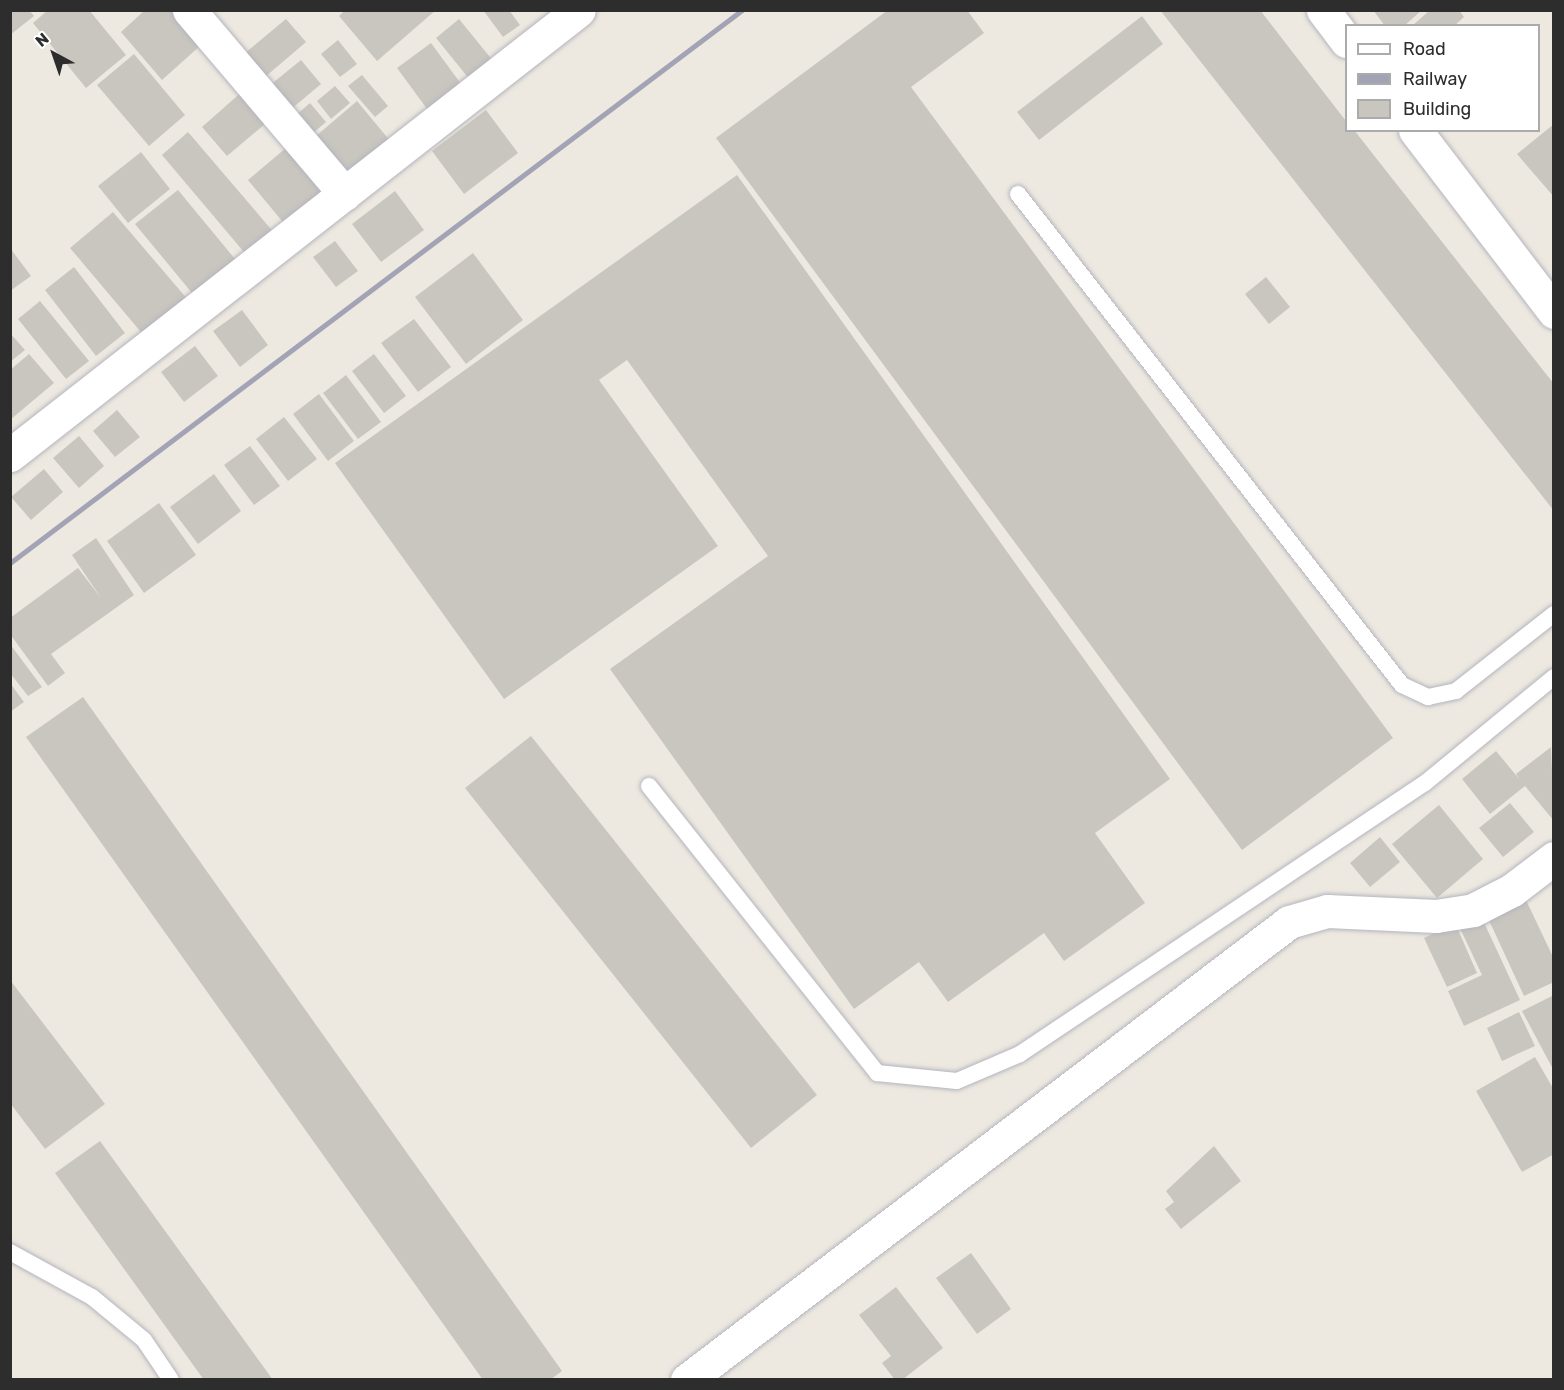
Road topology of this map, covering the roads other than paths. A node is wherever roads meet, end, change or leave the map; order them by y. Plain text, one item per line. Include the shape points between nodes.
1 (189, 10) edge
2 (579, 10) edge
3 (1323, 10) edge
4 (1345, 38) edge
5 (1417, 132) edge
6 (345, 194) junction
7 (1018, 194) dead end
8 (1554, 312) edge
9 (10, 455) edge
10 (1554, 614) edge
11 (1554, 676) edge
12 (649, 786) dead end
13 (1554, 858) edge
14 (10, 1252) edge
15 (171, 1380) edge
16 (687, 1380) edge

1 - 6 street
2 - 6 street
3 - 4 street
5 - 8 street
6 - 9 street
7 - 10 lane via 1402,686 1428,697 1456,691
11 - 12 lane via 1425,783 1020,1054 957,1081 877,1073
13 - 16 street via 1512,890 1473,910 1436,916 1327,911 1289,922
14 - 15 lane via 92,1296 144,1340

